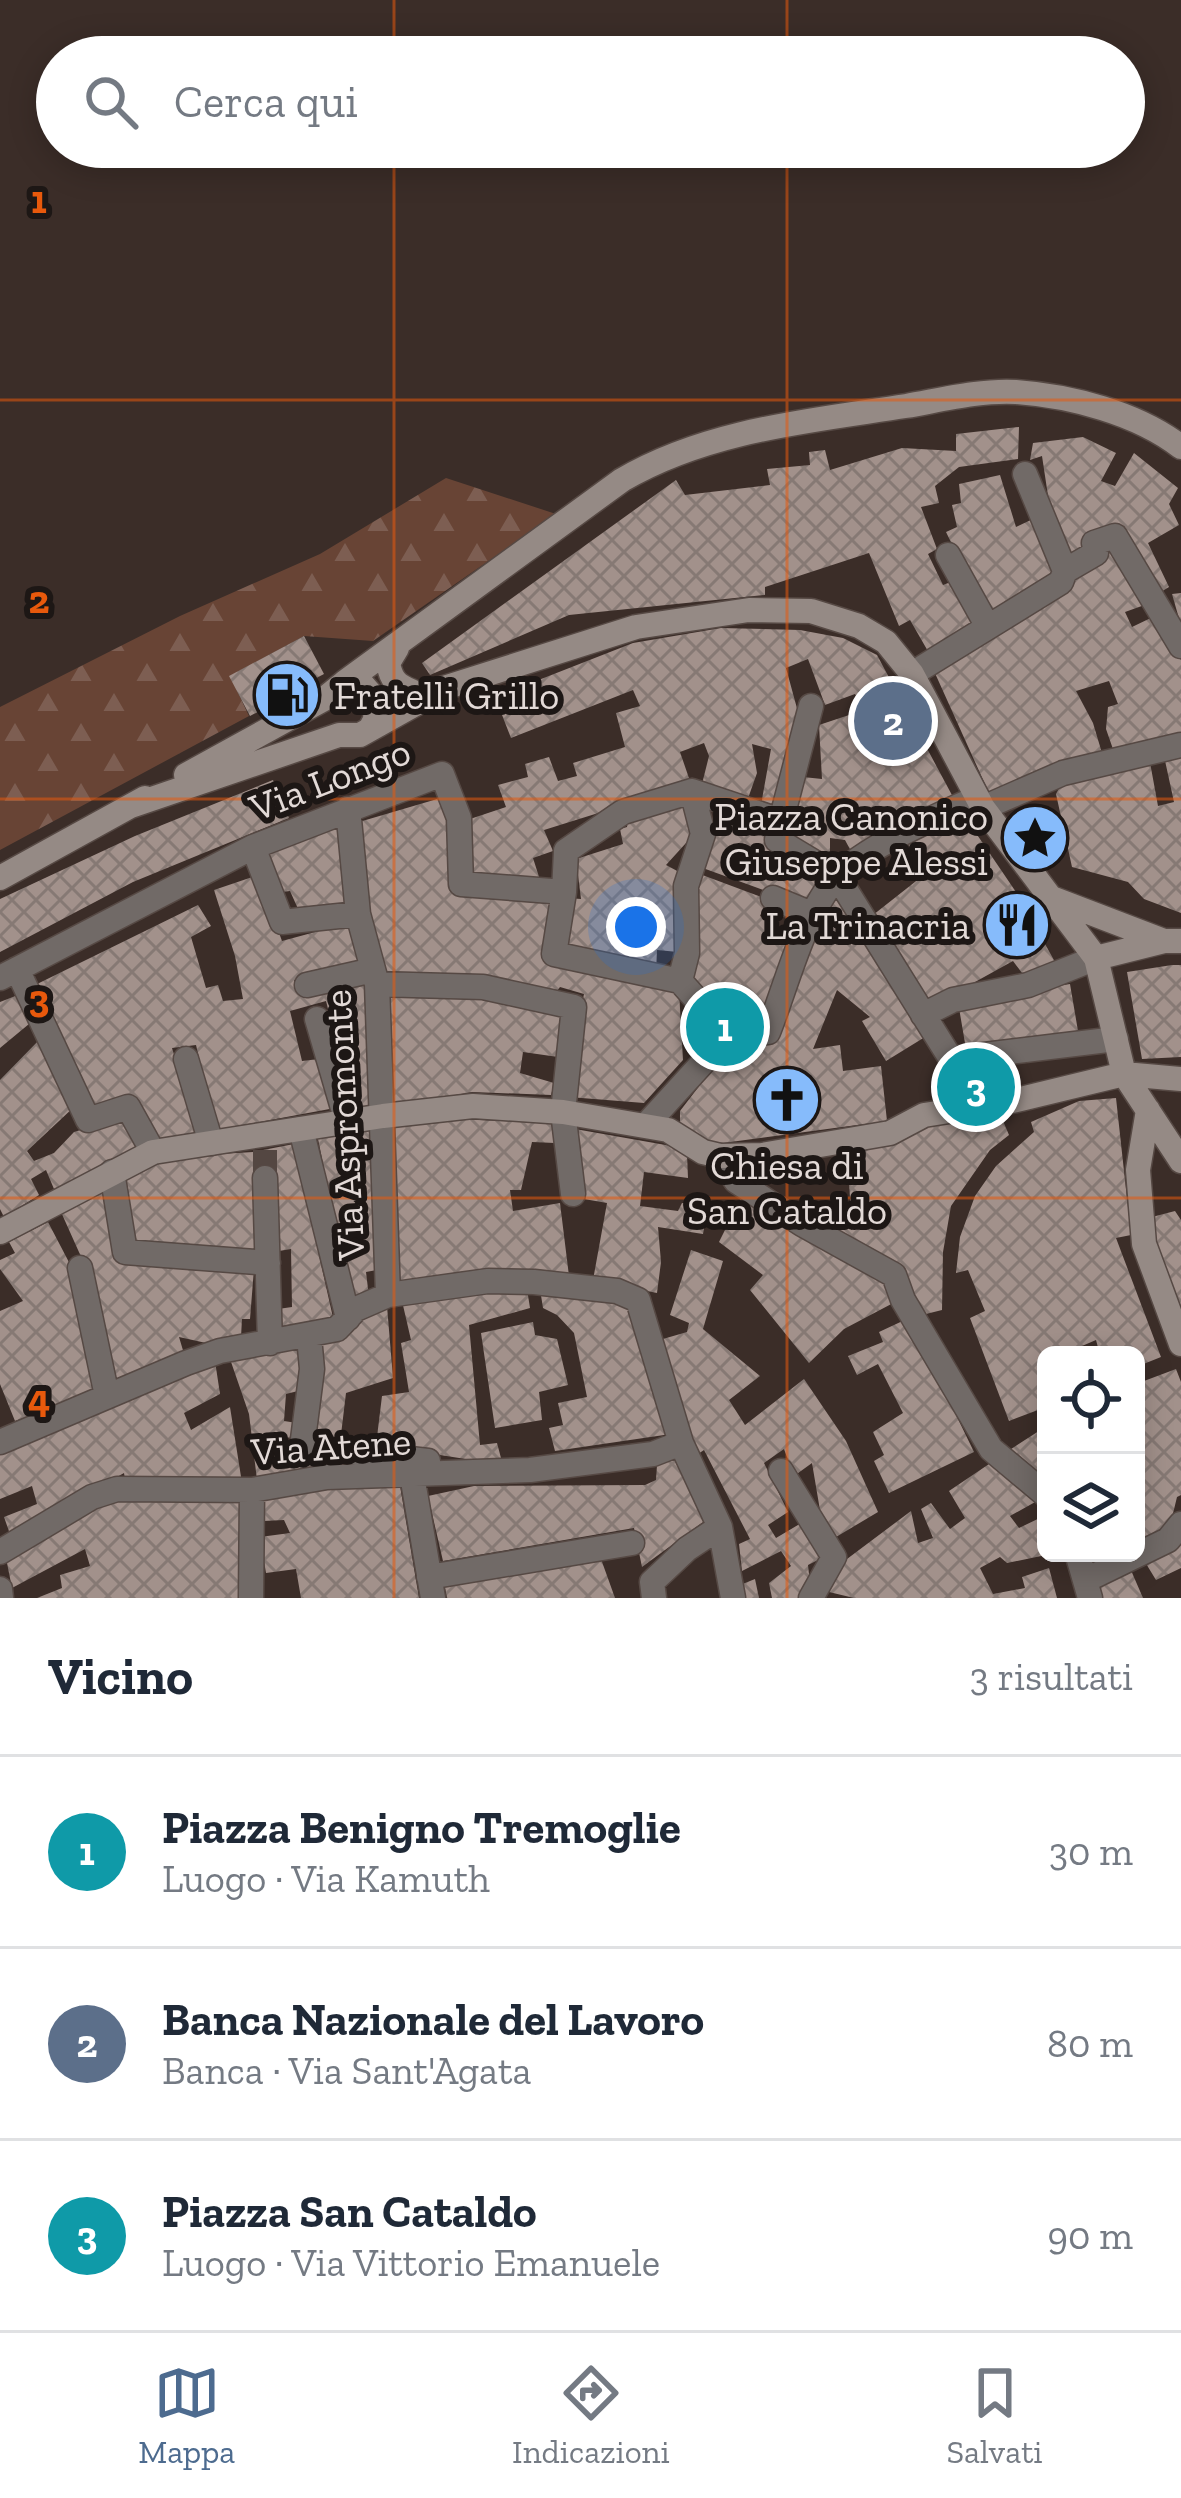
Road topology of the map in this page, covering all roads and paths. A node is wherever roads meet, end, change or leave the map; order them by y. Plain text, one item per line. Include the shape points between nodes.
1 (1181, 447) edge
2 (1025, 475) dead end
3 (948, 556) dead end
4 (1063, 576) junction
5 (988, 627) junction
6 (1181, 646) edge
7 (393, 655) junction
8 (912, 674) junction
9 (345, 682) junction
10 (444, 688) junction
11 (411, 691) junction
12 (373, 696) junction
13 (324, 699) junction
14 (811, 706) dead end
15 (370, 728) junction
16 (339, 735) junction
17 (1181, 745) edge
18 (692, 791) junction
19 (980, 803) junction
20 (131, 806) junction
21 (348, 809) junction
22 (782, 821) junction
23 (253, 847) junction
24 (837, 876) junction
25 (0, 878) edge
26 (564, 892) junction
27 (1049, 896) junction
28 (773, 898) dead end
29 (358, 914) junction
30 (814, 915) junction
31 (1172, 941) edge
32 (1096, 958) junction
33 (9, 973) edge
34 (375, 977) junction
35 (680, 981) junction
36 (308, 985) dead end
37 (922, 1015) junction
38 (317, 1019) dead end
39 (728, 1035) junction
40 (1116, 1040) junction
41 (186, 1059) dead end
42 (1124, 1074) junction
43 (1181, 1083) edge
44 (1148, 1111) junction
45 (562, 1112) junction
46 (383, 1116) junction
47 (347, 1122) junction
48 (646, 1125) junction
49 (301, 1130) junction
50 (211, 1143) junction
51 (153, 1152) junction
52 (719, 1156) junction
53 (1181, 1161) edge
54 (112, 1172) junction
55 (265, 1178) tunnel mouth
56 (573, 1194) dead end
57 (0, 1232) edge
58 (268, 1263) junction
59 (80, 1268) dead end
60 (388, 1295) junction
61 (348, 1318) junction
62 (309, 1337) junction
63 (270, 1343) junction
64 (1181, 1344) edge
65 (107, 1396) junction
66 (0, 1442) edge
67 (682, 1444) junction
68 (781, 1471) dead end
69 (412, 1474) junction
70 (469, 1474) junction
71 (1037, 1487) edge
72 (252, 1490) junction
73 (1181, 1524) edge
74 (720, 1527) junction
75 (632, 1543) dead end
76 (0, 1552) edge
77 (431, 1588) edge
78 (1089, 1588) edge
79 (0, 1589) edge
80 (2, 1598) edge
81 (251, 1598) edge
82 (654, 1598) edge
83 (733, 1598) edge
84 (811, 1598) edge

1 - 7 main road via 1129,417 1012,392 712,440 622,480
2 - 4 street
3 - 5 street
4 - 5 street
4 - 6 street via 1096,553 1094,543 1114,536
5 - 8 street
7 - 9 main road
7 - 11 main road via 390,676
7 - 12 main road
8 - 10 main road via 860,626 811,611 749,610 636,627
8 - 19 main road
9 - 12 main road
9 - 13 main road
10 - 11 main road
10 - 15 main road
11 - 12 main road
12 - 15 main road
13 - 16 main road via 324,720
13 - 20 main road
14 - 22 street
15 - 16 main road
16 - 20 main road
17 - 19 street
18 - 22 street
18 - 26 street via 623,812 566,851
18 - 35 street via 703,834 686,886
19 - 24 street via 898,835
19 - 27 main road
20 - 25 main road
21 - 23 street, Via Longo
21 - 26 street, Via Longo via 442,775 459,818 461,884
21 - 29 street, Via Aspromonte
22 - 24 street via 777,840
23 - 29 street via 281,922
23 - 33 street, Via Longo
24 - 30 street
24 - 37 street
26 - 35 street via 554,954
27 - 31 main road
27 - 32 main road
28 - 30 street
29 - 34 street, Via Aspromonte
30 - 39 street via 768,1032
31 - 32 main road
32 - 37 street
32 - 40 main road
33 - 51 street via 88,1120 128,1107
34 - 36 street
34 - 45 street via 574,1006
34 - 46 street, Via Aspromonte
35 - 39 street
37 - 40 street via 946,1051
38 - 47 street
39 - 48 street
40 - 42 main road
41 - 50 street
42 - 43 main road
42 - 44 main road
42 - 52 main road via 924,1115 890,1133
43 - 44 main road
44 - 53 main road
44 - 64 main road via 1138,1170 1144,1244
45 - 46 main road via 473,1106
45 - 48 main road
45 - 56 street
46 - 47 main road
46 - 60 street, Via Aspromonte
47 - 49 main road
48 - 52 main road
49 - 50 main road via 265,1143
49 - 61 street
50 - 51 main road
51 - 54 main road
52 - 71 street via 736,1181 894,1275 992,1449
54 - 57 main road
54 - 58 street via 125,1252
55 - 58 street
58 - 63 street
59 - 65 street
60 - 61 street
60 - 67 street via 488,1281 617,1291 638,1300
61 - 62 street
62 - 63 street
62 - 70 street via 302,1447 448,1463
63 - 65 street via 220,1352
65 - 66 street
67 - 70 street, Via Atene
67 - 74 street
68 - 84 street via 834,1557
69 - 70 street, Via Atene
69 - 72 street, Via Atene
69 - 77 street
72 - 76 street, Via Atene via 117,1489
72 - 81 street
73 - 78 street
74 - 82 street via 652,1582
74 - 83 street
75 - 77 street
79 - 80 street

